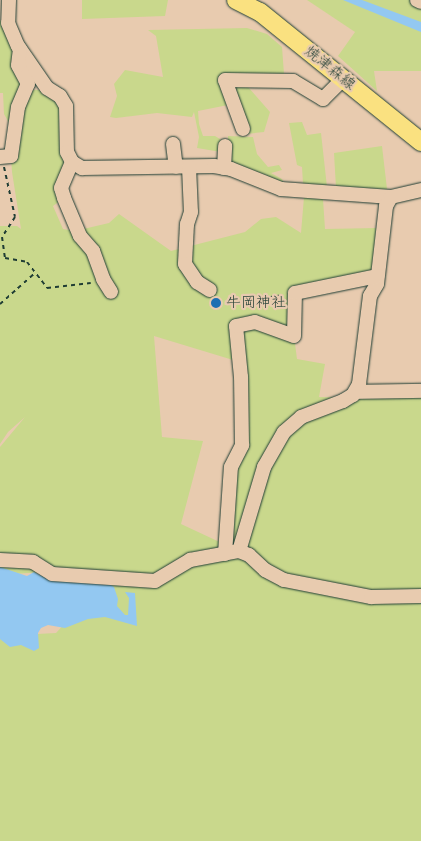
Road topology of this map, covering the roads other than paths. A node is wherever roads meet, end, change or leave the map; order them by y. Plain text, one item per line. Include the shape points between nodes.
1 (9, 0) edge
2 (236, 0) edge
3 (416, 0) edge
4 (421, 2) edge
5 (4, 15) edge
6 (20, 48) junction
7 (343, 79) junction
8 (243, 128) dead end
9 (421, 142) edge
10 (173, 144) dead end
11 (225, 146) dead end
12 (1, 158) edge
13 (72, 162) junction
14 (182, 167) junction
15 (224, 168) junction
16 (421, 190) edge
17 (391, 196) junction
18 (377, 276) junction
19 (109, 289) road end
20 (210, 290) dead end
21 (421, 391) edge
22 (355, 392) junction
23 (232, 553) junction
24 (0, 560) edge
25 (421, 596) edge

1 - 5 street
2 - 7 main road, 焼津森線 via 260,12
3 - 4 street
5 - 6 street
6 - 12 street via 18,65 28,84 18,107 11,156
6 - 13 street via 46,88 60,96 66,106 67,152
7 - 8 street via 323,99 293,81 225,80
7 - 9 main road, 焼津森線
10 - 14 street
11 - 15 street
13 - 14 street via 82,168
13 - 19 street via 61,188 80,236 93,250
14 - 15 street
14 - 20 street via 191,212 187,224 185,264 197,282
15 - 17 street via 281,188
16 - 17 street
17 - 18 street via 386,206
18 - 22 street via 370,296 359,384
18 - 23 street via 295,293 294,336 255,322 236,326 242,445 231,467
21 - 22 street
22 - 23 street via 343,402 301,417 284,432 264,467
23 - 24 street via 190,560 155,581 52,574 33,562
23 - 25 street via 249,556 265,570 293,583 371,597

